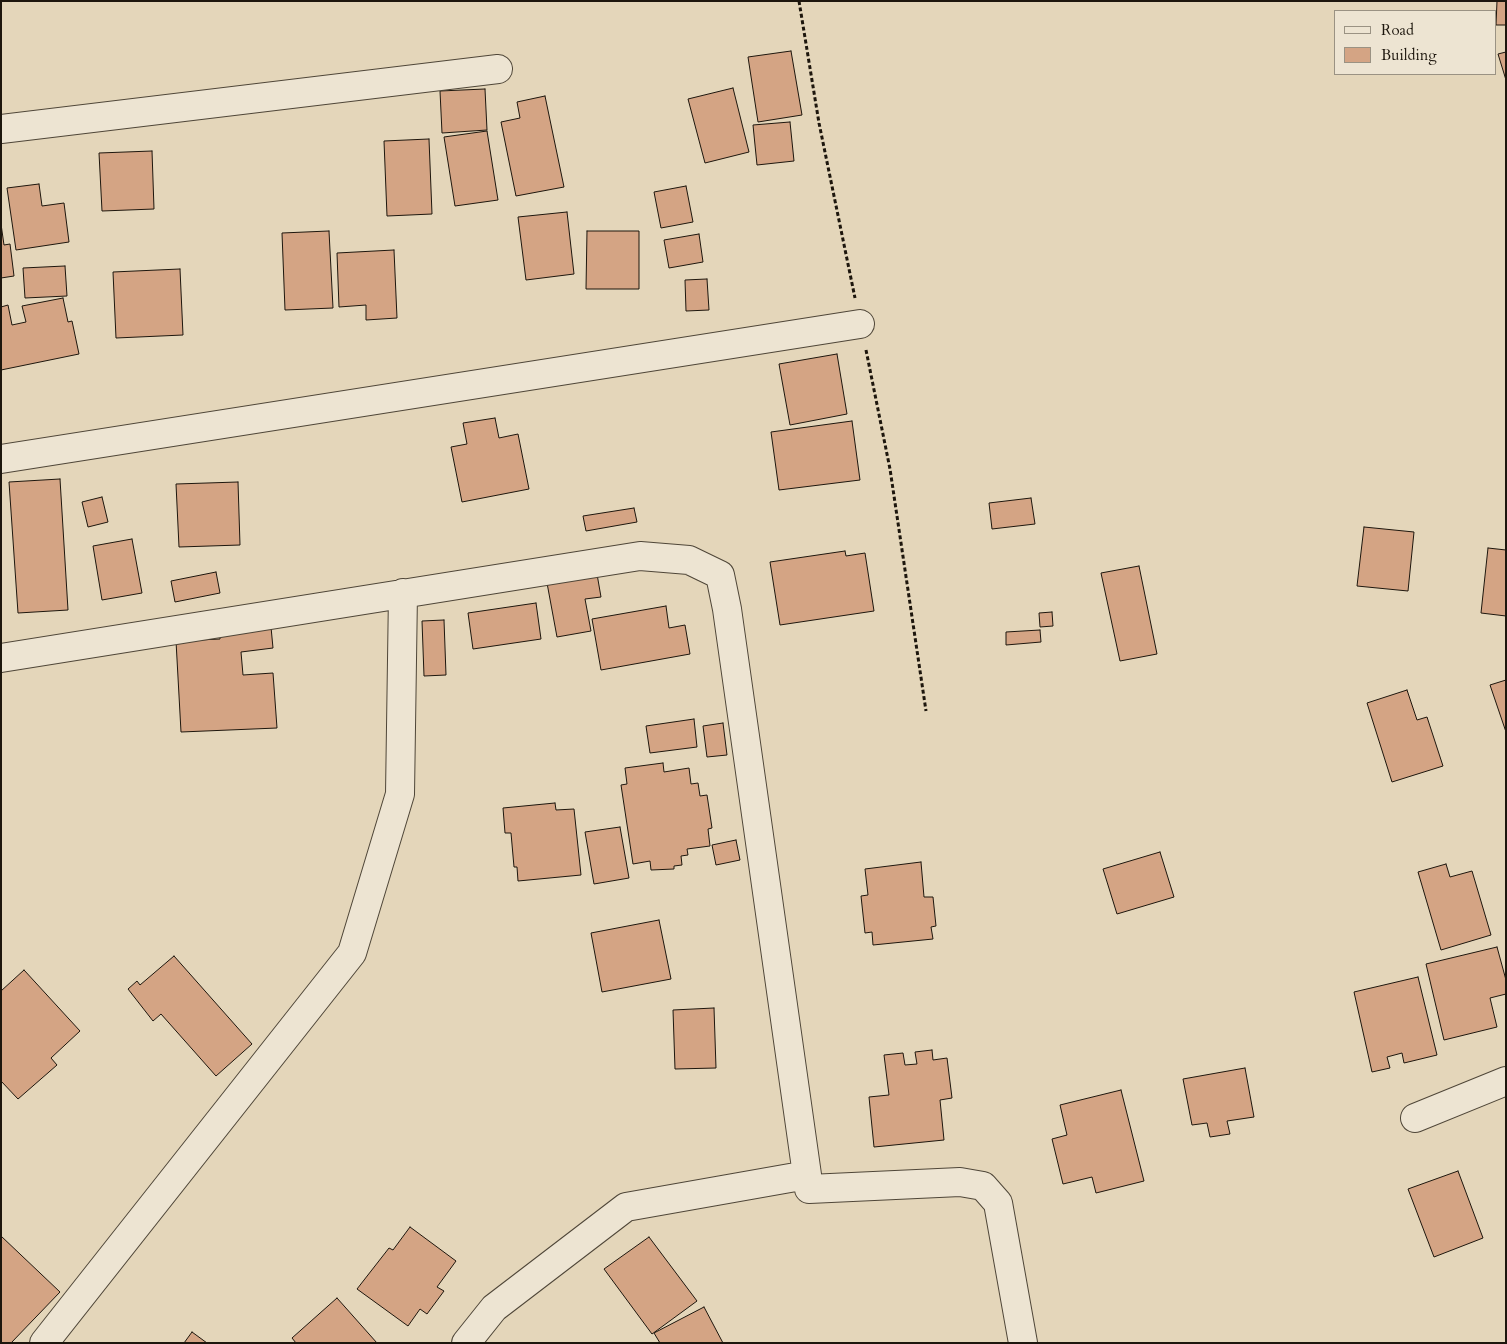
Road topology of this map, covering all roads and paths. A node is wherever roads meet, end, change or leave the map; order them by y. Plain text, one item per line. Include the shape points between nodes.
1 (799, 1) edge
2 (498, 69) dead end
3 (1, 129) edge
4 (860, 324) junction
5 (1, 459) edge
6 (403, 594) junction
7 (1, 658) edge
8 (926, 711) dead end
9 (1506, 1081) edge
10 (1415, 1118) dead end
11 (807, 1175) junction
12 (44, 1343) edge
13 (466, 1343) edge
14 (1023, 1343) edge

1 - 4 path via 819,123
2 - 3 street
4 - 5 street
4 - 8 path via 890,469
6 - 7 street
6 - 11 street via 640,556 689,560 720,575
6 - 12 street via 400,794 352,953
9 - 10 street
11 - 13 street via 626,1207 494,1308
11 - 14 street via 809,1189 960,1182 982,1186 998,1203

